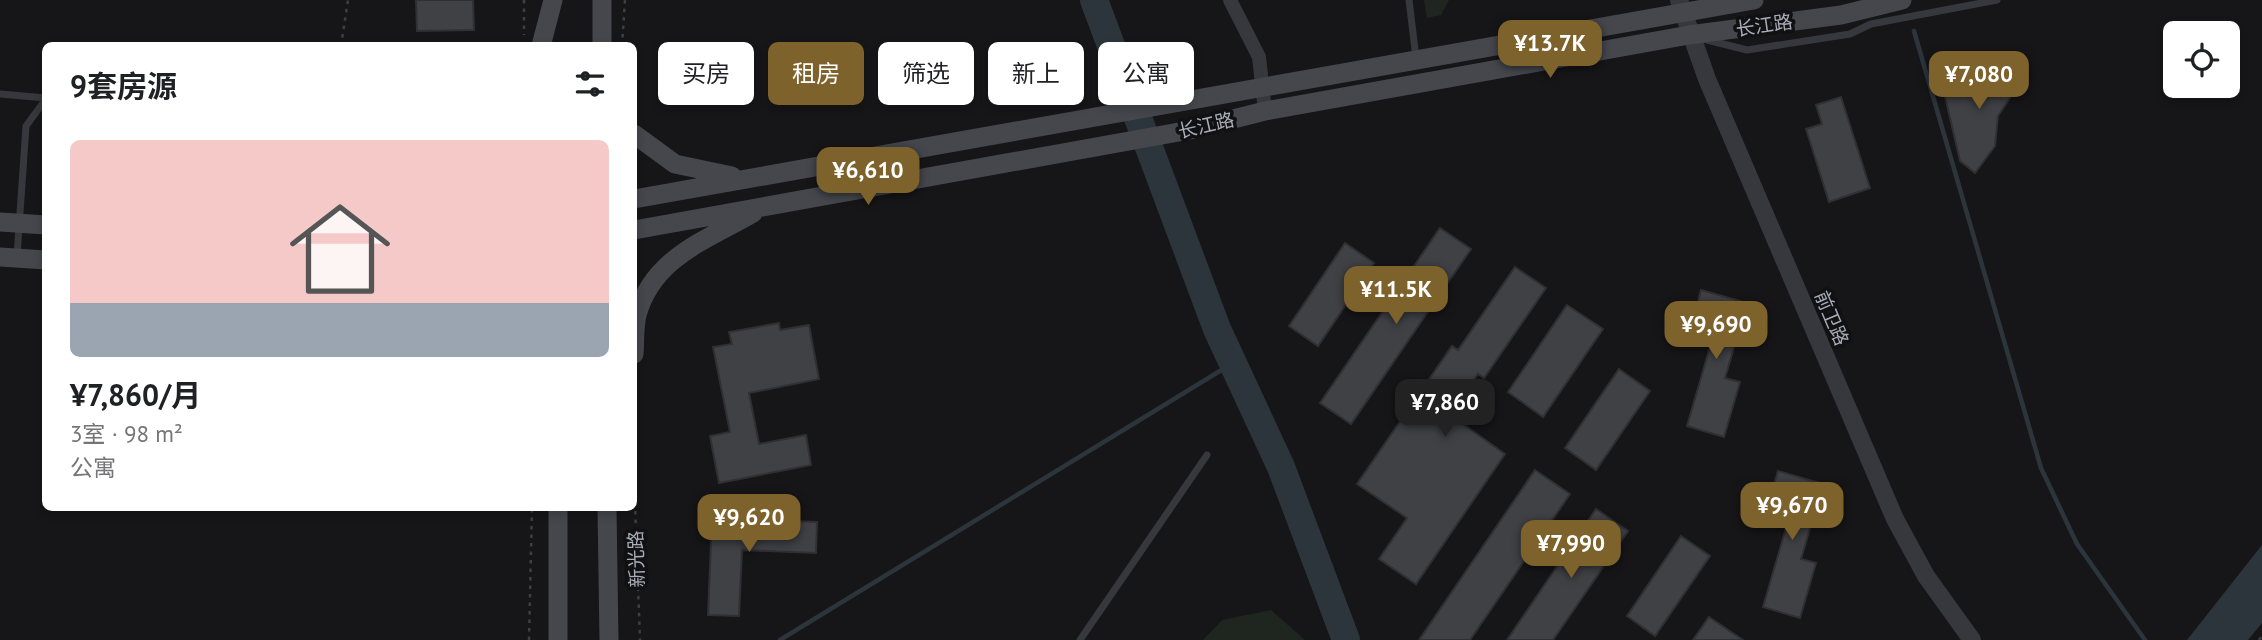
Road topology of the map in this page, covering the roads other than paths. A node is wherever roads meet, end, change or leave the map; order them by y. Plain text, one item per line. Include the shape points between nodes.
1 (554, 0) edge
2 (601, 0) edge
3 (1230, 0) edge
4 (1409, 0) edge
5 (1754, 0) edge
6 (1902, 0) edge
7 (1997, 0) edge
8 (1686, 4) edge
9 (1689, 35) junction
10 (542, 42) edge
11 (556, 42) edge
12 (602, 42) edge
13 (1416, 58) junction
14 (1262, 86) junction
15 (0, 94) edge
16 (42, 98) edge
17 (42, 104) edge
18 (1265, 111) junction
19 (637, 136) edge
20 (757, 177) junction
21 (637, 198) edge
22 (766, 205) junction
23 (10, 222) edge
24 (42, 225) edge
25 (637, 229) edge
26 (8, 257) edge
27 (42, 260) edge
28 (637, 315) edge
29 (1207, 455) dead end
30 (558, 511) edge
31 (607, 511) edge
32 (558, 640) edge
33 (608, 640) edge
34 (1080, 640) edge
35 (1972, 640) edge

1 - 10 main road
1 - 11 main road
2 - 12 main road
3 - 14 street via 1259,57
4 - 13 lane
5 - 8 main road, 长江路
6 - 9 main road, 长江路 via 1841,15
7 - 9 lane via 1871,24 1850,34 1747,50
8 - 9 street, 前卫路
8 - 13 main road, 长江路
9 - 18 main road, 长江路
9 - 35 street, 前卫路 via 1895,519 1926,576
13 - 14 main road, 长江路
14 - 18 street
14 - 20 main road, 长江路
15 - 16 lane
17 - 23 lane via 26,126
18 - 22 main road, 长江路 via 1189,130
19 - 20 main road via 675,164
20 - 21 main road, 长江路
22 - 25 main road, 长江路
22 - 28 main road via 699,239 676,257 654,283
23 - 24 main road
23 - 26 lane
26 - 27 main road
29 - 34 lane
30 - 32 main road
31 - 33 main road, 新光路

